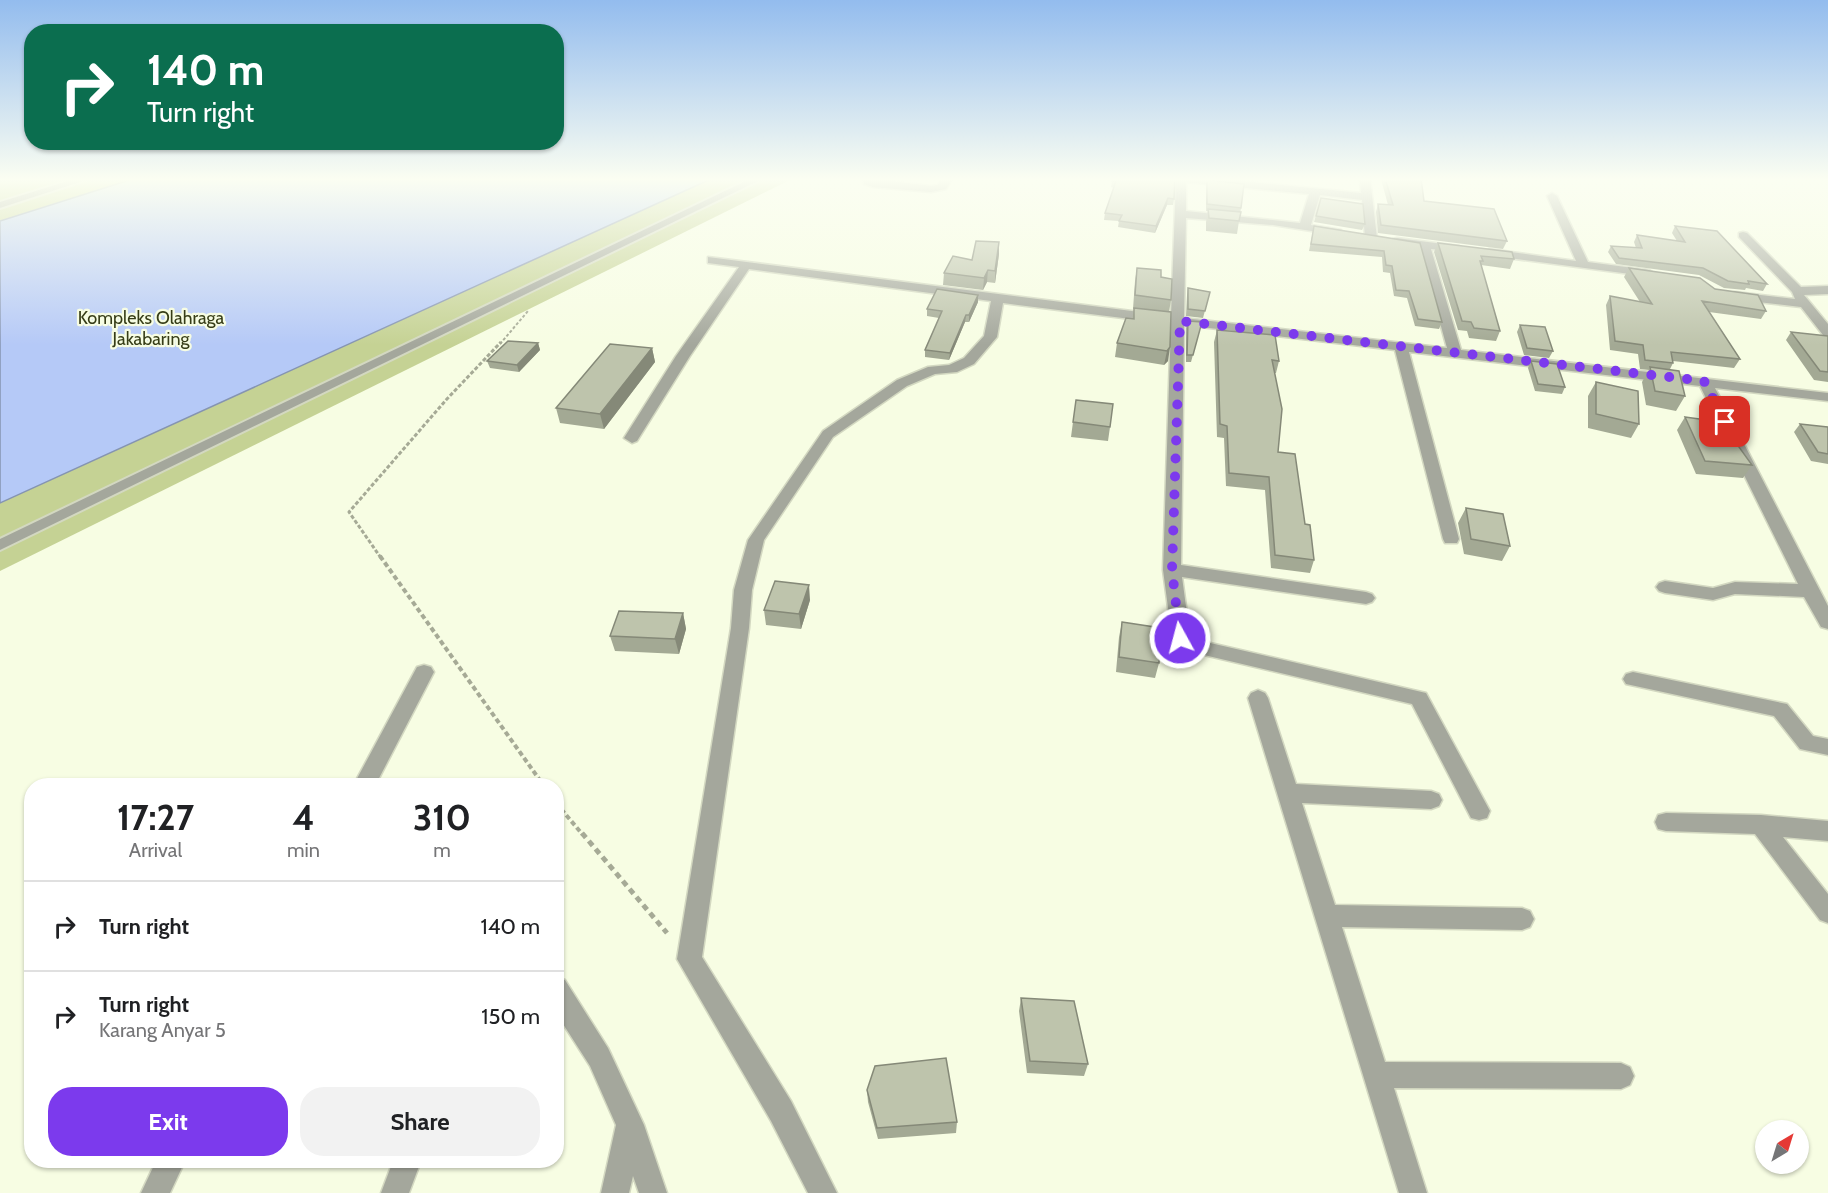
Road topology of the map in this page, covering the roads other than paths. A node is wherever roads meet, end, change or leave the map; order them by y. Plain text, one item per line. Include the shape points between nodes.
1 (644, 234) edge
2 (1181, 234) edge
3 (1345, 234) edge
4 (1362, 234) edge
5 (1569, 234) edge
6 (1743, 235) dead end
7 (1362, 237) junction
8 (1424, 245) junction
9 (712, 260) dead end
10 (746, 265) junction
11 (1584, 266) junction
12 (1664, 276) edge
13 (1828, 290) edge
14 (1798, 291) junction
15 (1722, 294) edge
16 (998, 299) junction
17 (1804, 304) junction
18 (1180, 321) junction
19 (1828, 332) edge
20 (1401, 348) junction
21 (1455, 352) junction
22 (1704, 381) junction
23 (1828, 397) edge
24 (632, 438) dead end
25 (1451, 539) dead end
26 (0, 545) edge
27 (1172, 570) junction
28 (1665, 587) dead end
29 (1810, 591) junction
30 (1366, 598) dead end
31 (1828, 622) edge
32 (424, 672) dead end
33 (1633, 678) dead end
34 (1258, 698) dead end
35 (1828, 747) edge
36 (368, 778) edge
37 (1288, 793) junction
38 (1431, 800) dead end
39 (1479, 811) dead end
40 (1666, 822) dead end
41 (1761, 825) junction
42 (1828, 831) edge
43 (1828, 912) edge
44 (1326, 916) junction
45 (1522, 919) dead end
46 (564, 1002) edge
47 (1376, 1075) junction
48 (1621, 1076) dead end
49 (630, 1125) junction
50 (168, 1168) edge
51 (404, 1168) edge
52 (155, 1193) edge
53 (395, 1193) edge
54 (615, 1193) edge
55 (653, 1193) edge
56 (823, 1193) edge
57 (1413, 1193) edge

1 - 26 lane
2 - 18 street
3 - 7 street
4 - 7 street
5 - 11 street
6 - 14 street
7 - 8 street
8 - 11 street
8 - 21 street
9 - 10 street
10 - 16 street
10 - 24 street
11 - 12 street
13 - 14 street
14 - 17 street
15 - 17 street
16 - 18 street
16 - 56 street via 990,337 969,361 902,383 828,434 756,540 743,590 688,959 781,1111
17 - 19 street
18 - 20 street
18 - 27 street
20 - 21 street
20 - 25 street
21 - 22 street
22 - 23 street
22 - 29 street
27 - 30 street
27 - 39 street via 1180,638 1187,644 1419,698
28 - 29 street via 1713,594 1735,588
29 - 31 street
32 - 36 street
33 - 35 street via 1780,710 1807,743
34 - 37 street
37 - 38 street
37 - 44 street
40 - 41 street
41 - 42 street
41 - 43 street
44 - 45 street
44 - 47 street
46 - 49 street via 599,1057
47 - 48 street
47 - 57 street
49 - 54 street
49 - 55 street
50 - 52 street
51 - 53 street

